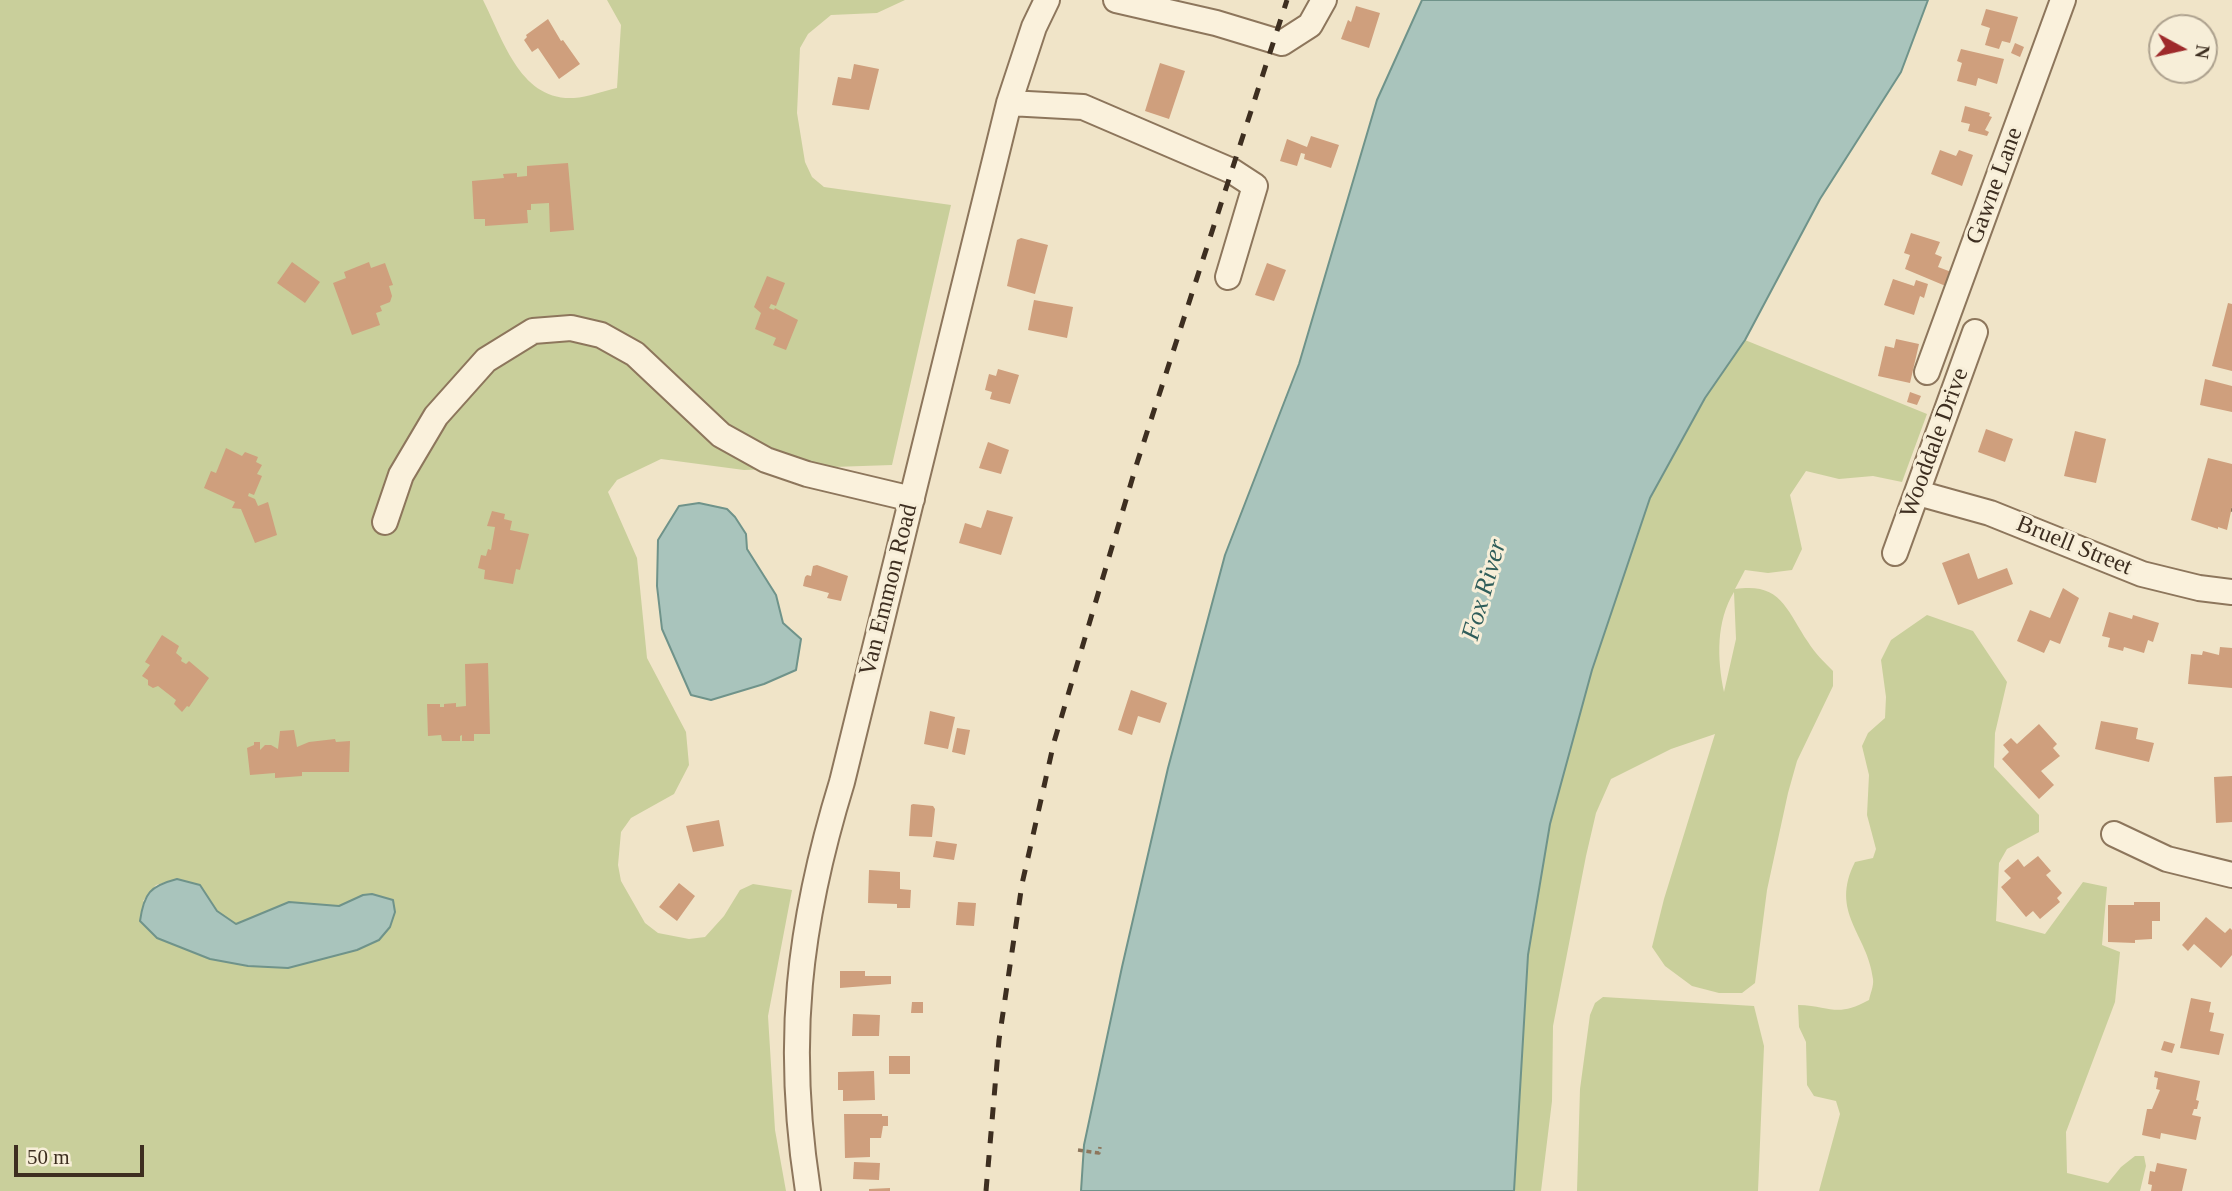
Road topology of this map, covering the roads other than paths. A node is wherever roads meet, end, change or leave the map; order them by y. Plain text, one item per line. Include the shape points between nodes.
1 (1047, 0) edge
2 (1116, 0) edge
3 (1324, 0) edge
4 (2063, 0) edge
5 (1009, 103) junction
6 (1227, 277) dead end
7 (1975, 332) dead end
8 (1927, 372) dead end
9 (1918, 493) junction
10 (912, 499) junction
11 (386, 523) dead end
12 (1895, 554) dead end
13 (2232, 592) edge
14 (2114, 834) dead end
15 (2232, 875) edge
16 (808, 1191) edge

1 - 5 street, Van Emmon Road
2 - 3 street via 1282,43 1310,25
4 - 8 street, Gawne Lane
5 - 6 street via 1083,107 1255,186
5 - 10 street, Van Emmon Road
7 - 9 street, Wooddale Drive
9 - 12 street, Wooddale Drive
9 - 13 street, Bruell Street via 1990,513 2142,574
10 - 11 street via 766,460 721,435 635,354 601,335 571,328 533,331 486,360 436,416 401,475
10 - 16 street, Van Emmon Road via 806,925 795,1062
14 - 15 street via 2167,859

